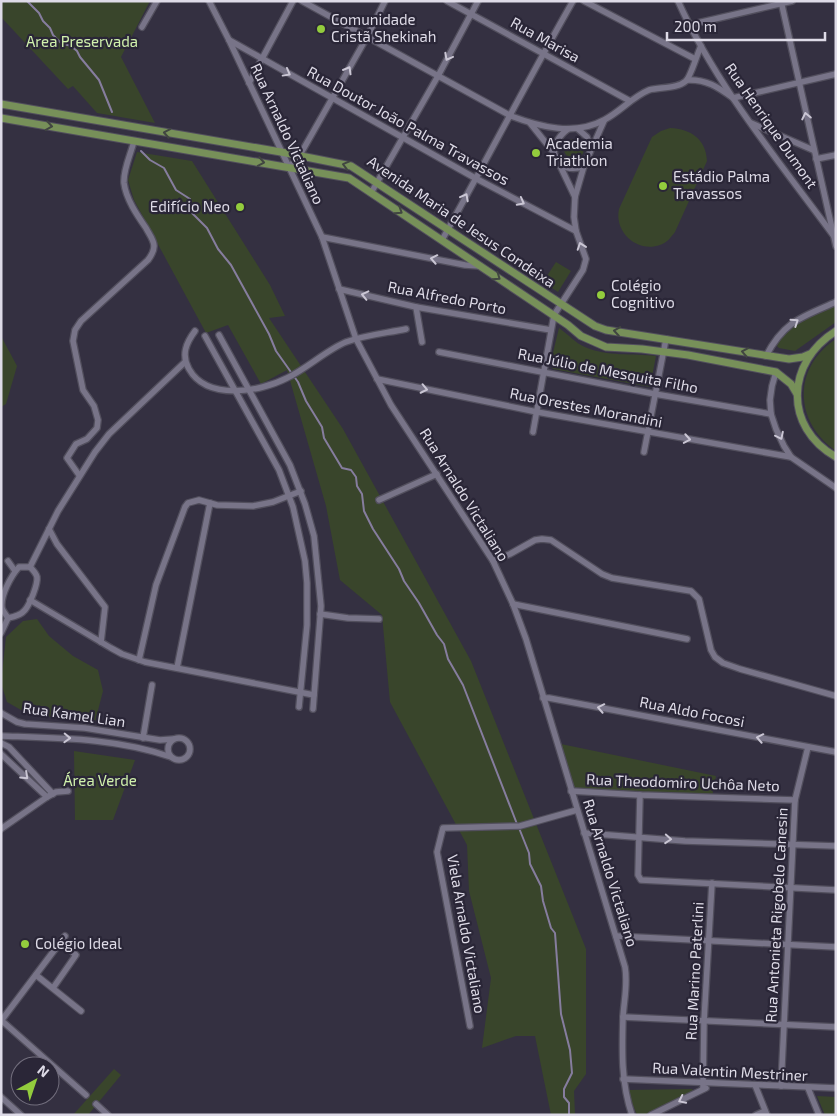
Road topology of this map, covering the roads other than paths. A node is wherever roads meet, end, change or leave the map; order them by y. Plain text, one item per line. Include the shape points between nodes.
1 (156, 1) edge
2 (209, 1) edge
3 (218, 1) edge
4 (294, 1) edge
5 (302, 1) edge
6 (385, 1) edge
7 (448, 1) edge
8 (478, 1) edge
9 (573, 1) edge
10 (584, 1) edge
11 (678, 1) edge
12 (792, 1) edge
13 (781, 2) edge
14 (212, 9) junction
15 (471, 14) junction
16 (689, 25) junction
17 (142, 27) dead end
18 (367, 37) junction
19 (229, 40) junction
20 (701, 46) junction
21 (543, 53) junction
22 (261, 58) junction
23 (695, 59) junction
24 (836, 74) edge
25 (438, 76) junction
26 (687, 80) junction
27 (249, 83) junction
28 (799, 83) junction
29 (332, 98) junction
30 (733, 98) junction
31 (630, 101) junction
32 (1, 104) edge
33 (511, 116) junction
34 (1, 118) edge
35 (604, 121) junction
36 (750, 122) junction
37 (530, 123) junction
38 (568, 129) junction
39 (578, 129) junction
40 (184, 136) junction
41 (403, 137) junction
42 (134, 141) junction
43 (233, 144) junction
44 (181, 148) junction
45 (591, 149) junction
46 (813, 150) junction
47 (281, 152) junction
48 (554, 153) junction
49 (222, 155) junction
50 (300, 155) junction
51 (836, 155) edge
52 (816, 159) junction
53 (559, 164) junction
54 (584, 166) junction
55 (289, 167) junction
56 (475, 178) junction
57 (378, 182) junction
58 (371, 192) junction
59 (575, 197) junction
60 (448, 230) junction
61 (576, 231) junction
62 (835, 235) edge
63 (322, 237) junction
64 (442, 240) junction
65 (836, 246) edge
66 (482, 266) junction
67 (339, 289) junction
68 (836, 302) edge
69 (561, 305) junction
70 (416, 307) junction
71 (554, 316) junction
72 (406, 329) dead end
73 (551, 330) junction
74 (195, 331) dead end
75 (836, 331) edge
76 (218, 335) dead end
77 (205, 336) dead end
78 (356, 339) junction
79 (666, 339) junction
80 (422, 342) dead end
81 (439, 352) dead end
82 (664, 352) junction
83 (810, 354) junction
84 (766, 356) junction
85 (185, 362) junction
86 (544, 371) junction
87 (776, 372) junction
88 (376, 378) junction
89 (234, 390) junction
90 (248, 390) junction
91 (655, 394) junction
92 (797, 394) junction
93 (537, 412) junction
94 (771, 414) junction
95 (533, 432) dead end
96 (648, 432) junction
97 (644, 452) dead end
98 (791, 457) junction
99 (835, 457) edge
100 (437, 474) junction
101 (79, 475) junction
102 (836, 488) edge
103 (301, 491) junction
104 (289, 495) junction
105 (379, 500) dead end
106 (210, 503) junction
107 (50, 529) junction
108 (43, 542) junction
109 (57, 544) junction
110 (8, 561) dead end
111 (493, 561) junction
112 (30, 567) junction
113 (15, 571) junction
114 (30, 600) junction
115 (512, 604) junction
116 (320, 614) junction
117 (8, 618) junction
118 (379, 619) dead end
119 (1, 633) edge
120 (687, 639) dead end
121 (100, 642) junction
122 (139, 660) junction
123 (177, 668) junction
124 (152, 685) dead end
125 (300, 693) junction
126 (314, 695) junction
127 (836, 696) edge
128 (543, 698) junction
129 (299, 707) dead end
130 (313, 709) dead end
131 (1, 713) edge
132 (43, 726) junction
133 (85, 728) junction
134 (1, 736) edge
135 (43, 737) junction
136 (143, 738) junction
137 (84, 739) junction
138 (174, 739) junction
139 (1, 743) edge
140 (808, 747) junction
141 (836, 752) edge
142 (1, 754) edge
143 (171, 757) junction
144 (22, 761) junction
145 (12, 764) junction
146 (68, 791) dead end
147 (571, 791) junction
148 (53, 794) junction
149 (640, 795) junction
150 (47, 797) junction
151 (795, 800) junction
152 (577, 810) junction
153 (1, 819) edge
154 (8, 824) junction
155 (1, 829) edge
156 (584, 833) junction
157 (639, 838) junction
158 (792, 845) junction
159 (836, 846) edge
160 (712, 884) junction
161 (790, 887) junction
162 (836, 890) edge
163 (66, 936) dead end
164 (616, 936) junction
165 (709, 940) junction
166 (60, 943) junction
167 (789, 945) junction
168 (836, 947) edge
169 (36, 975) junction
170 (53, 988) junction
171 (81, 1012) dead end
172 (623, 1017) junction
173 (1, 1021) edge
174 (704, 1021) junction
175 (470, 1026) dead end
176 (785, 1026) junction
177 (836, 1027) edge
178 (623, 1079) junction
179 (703, 1082) junction
180 (712, 1084) junction
181 (755, 1085) junction
182 (782, 1086) junction
183 (808, 1088) junction
184 (836, 1088) edge
185 (703, 1090) junction
186 (86, 1095) dead end
187 (1, 1096) edge
188 (96, 1104) dead end
189 (766, 1113) edge
190 (21, 1115) edge
191 (108, 1115) edge
192 (632, 1115) edge
193 (651, 1115) edge
194 (756, 1115) edge
195 (819, 1115) edge

1 - 17 street
2 - 14 street, Rua Arnaldo Victaliano
3 - 14 street
4 - 22 street
5 - 18 street
6 - 18 street
7 - 15 street, Rua Marisa
8 - 15 street
9 - 21 street
10 - 23 street
11 - 16 street, Rua Henrique Dumont
12 - 13 street
13 - 16 street
13 - 28 street
14 - 19 street, Rua Arnaldo Victaliano
15 - 21 street, Rua Marisa
15 -> 25 street
16 - 20 street, Rua Henrique Dumont
18 - 25 street
29 -> 18 street
19 - 22 street, Rua Doutor João Palma Travassos
19 - 27 street, Rua Arnaldo Victaliano
20 - 23 street
20 - 30 street, Rua Henrique Dumont
21 - 31 street, Rua Marisa
21 - 33 street
22 - 27 street
22 -> 29 street, Rua Doutor João Palma Travassos
23 - 26 street
24 - 28 street
25 - 33 street
25 - 41 street
26 - 30 street via 717,86
26 - 31 street via 648,91
27 - 47 street, Rua Arnaldo Victaliano
28 - 30 street
46 -> 28 street
29 - 41 street, Rua Doutor João Palma Travassos
29 - 50 street
30 - 36 street, Rua Henrique Dumont
31 - 35 street
40 -> 32 main road, Avenida Maria de Jesus Condeixa
33 - 37 street
33 - 56 street
34 -> 42 main road, Avenida Maria de Jesus Condeixa
35 - 39 street
35 - 45 street
36 - 46 street
36 - 62 street, Rua Henrique Dumont
37 - 38 street
37 - 48 street
38 - 39 street
38 - 48 street via 558,139
39 - 45 street via 587,137
40 - 43 main road, Avenida Maria de Jesus Condeixa
40 - 44 main road
41 - 56 street, Rua Doutor João Palma Travassos
41 - 57 street
42 - 44 main road, Avenida Maria de Jesus Condeixa
42 - 101 street via 125,170 125,190 154,247 148,260 75,330 73,342 82,390 94,406 98,420 97,428 87,439 76,444 67,458
43 - 47 main road, Avenida Maria de Jesus Condeixa
43 - 49 main road via 233,151
44 - 49 main road, Avenida Maria de Jesus Condeixa
45 - 54 street
46 - 52 street
47 - 50 main road, Avenida Maria de Jesus Condeixa
47 - 55 street, Rua Arnaldo Victaliano
48 - 53 street
49 -> 55 main road, Avenida Maria de Jesus Condeixa
50 - 55 street
57 -> 50 main road, Avenida Maria de Jesus Condeixa via 351,166
51 - 52 street
52 - 62 street
53 - 54 street via 574,169
53 - 59 street
54 - 59 street
55 - 58 main road, Avenida Maria de Jesus Condeixa via 349,178
55 - 63 street, Rua Arnaldo Victaliano
60 -> 56 street
56 -> 61 street, Rua Doutor João Palma Travassos
57 - 58 street
57 - 60 main road, Avenida Maria de Jesus Condeixa
58 -> 64 main road, Avenida Maria de Jesus Condeixa
59 - 61 street
60 - 64 street
60 - 69 main road, Avenida Maria de Jesus Condeixa
69 -> 61 street via 586,260
62 - 65 street
66 -> 63 street
63 - 67 street, Rua Arnaldo Victaliano
64 - 66 main road, Avenida Maria de Jesus Condeixa
66 -> 71 main road, Avenida Maria de Jesus Condeixa
70 -> 67 street, Rua Alfredo Porto
67 - 78 street, Rua Arnaldo Victaliano
84 -> 68 street via 780,333 790,324
69 - 71 street
79 -> 69 main road, Avenida Maria de Jesus Condeixa via 594,326
70 - 73 street, Rua Alfredo Porto
70 - 80 street
71 - 73 street
71 - 82 main road, Avenida Maria de Jesus Condeixa via 581,336 600,345
72 - 78 street
73 - 86 street
74 - 85 street via 185,350
75 - 83 main road
76 - 90 street
77 - 89 street
78 - 88 street, Rua Arnaldo Victaliano
78 - 90 street via 345,342 287,378
79 - 82 street
84 -> 79 main road, Avenida Maria de Jesus Condeixa
81 - 86 street, Rua Júlio de Mesquita Filho
82 - 87 main road, Avenida Maria de Jesus Condeixa
82 - 91 street
83 - 84 main road, Avenida Maria de Jesus Condeixa via 796,359
83 - 92 main road via 798,380
85 - 89 street via 201,382 217,389
85 - 101 street via 109,434
86 - 91 street, Rua Júlio de Mesquita Filho
86 - 93 street
87 - 92 main road
87 - 94 street via 770,400
88 -> 93 street, Rua Orestes Morandini
88 - 100 street, Rua Arnaldo Victaliano
89 - 90 street
89 - 104 street via 279,470
90 - 103 street
91 - 94 street, Rua Júlio de Mesquita Filho
91 - 96 street
92 - 99 main road via 804,424 817,442
93 - 95 street
93 - 96 street, Rua Orestes Morandini
94 -> 98 street
96 - 97 street
96 -> 98 street, Rua Orestes Morandini
98 - 102 street
100 - 105 street
100 - 111 street, Rua Arnaldo Victaliano
101 - 107 street
103 - 104 street
103 - 116 street via 314,536
104 - 106 street via 253,506
104 - 125 street via 307,583 307,625
106 - 122 street via 193,500 185,507 156,584
106 - 123 street
107 - 108 street
107 - 109 street
108 - 109 street
108 - 112 street
109 - 121 street via 105,607
110 - 113 street
111 - 115 street, Rua Arnaldo Victaliano
111 - 127 street via 535,540 551,540 612,578 691,591 699,599 711,650 723,663
112 - 113 street via 19,567
112 - 114 street via 37,575 37,585
113 - 117 street via 2,600 2,609
114 - 117 street via 18,616
114 - 121 street
115 - 120 street
115 - 128 street, Rua Arnaldo Victaliano
116 - 118 street
116 - 126 street
117 - 119 street
121 - 122 street
122 - 123 street
123 - 125 street
124 - 136 street
125 - 126 street
125 - 129 street
126 - 130 street
140 -> 128 street, Rua Aldo Focosi
128 - 147 street, Rua Arnaldo Victaliano
131 - 132 street, Rua Kamel Lian via 16,722
132 - 133 street, Rua Kamel Lian
132 - 135 street
133 - 136 street, Rua Kamel Lian
133 - 137 street
134 - 135 street, Rua Kamel Lian
135 -> 137 street, Rua Kamel Lian
136 - 138 street, Rua Kamel Lian
137 - 143 street, Rua Kamel Lian via 150,750
138 - 143 street via 168,748
138 - 143 street via 185,740 191,749 186,759 178,761
139 - 144 street
140 - 141 street, Rua Aldo Focosi
140 - 151 street, Rua Antonieta Rigobelo Canesin
142 - 145 street
144 - 145 street
144 - 148 street
145 -> 150 street
146 - 148 street
147 - 149 street, Rua Theodomiro Uchôa Neto
147 - 152 street, Rua Arnaldo Victaliano
148 - 150 street
149 - 151 street, Rua Theodomiro Uchôa Neto
149 - 157 street
150 - 154 street
151 - 158 street, Rua Antonieta Rigobelo Canesin
152 - 156 street, Rua Arnaldo Victaliano
152 - 175 street, Viela Arnaldo Victaliano via 518,826 443,828 437,852
153 - 154 street
154 - 155 street
156 - 157 street
156 - 164 street, Rua Arnaldo Victaliano
157 -> 158 street
157 - 160 street via 638,875 641,880
158 - 159 street
158 - 161 street, Rua Antonieta Rigobelo Canesin
160 - 161 street
160 - 165 street, Rua Marino Paterlini
161 - 162 street
161 - 167 street, Rua Antonieta Rigobelo Canesin
163 - 166 street
164 - 165 street
164 - 172 street, Rua Arnaldo Victaliano via 627,978
165 - 167 street
165 - 174 street, Rua Marino Paterlini
166 - 169 street
166 - 170 street via 76,955
167 - 168 street
167 - 176 street, Rua Antonieta Rigobelo Canesin
169 - 170 street
169 - 173 street
170 - 171 street
172 - 174 street
172 - 178 street, Rua Arnaldo Victaliano
173 - 186 street
174 - 176 street
174 - 179 street, Rua Marino Paterlini
176 - 177 street
176 - 182 street, Rua Antonieta Rigobelo Canesin
178 - 179 street, Rua Valentin Mestriner
178 - 192 street, Rua Arnaldo Victaliano
179 - 180 street, Rua Valentin Mestriner
179 - 185 street, Rua Marino Paterlini
180 - 181 street, Rua Valentin Mestriner
180 - 185 street
181 - 182 street, Rua Valentin Mestriner
181 - 189 street
182 - 183 street, Rua Valentin Mestriner
183 - 184 street, Rua Valentin Mestriner
183 - 195 street
185 -> 193 street
187 - 190 street
188 - 191 street
189 - 194 street

